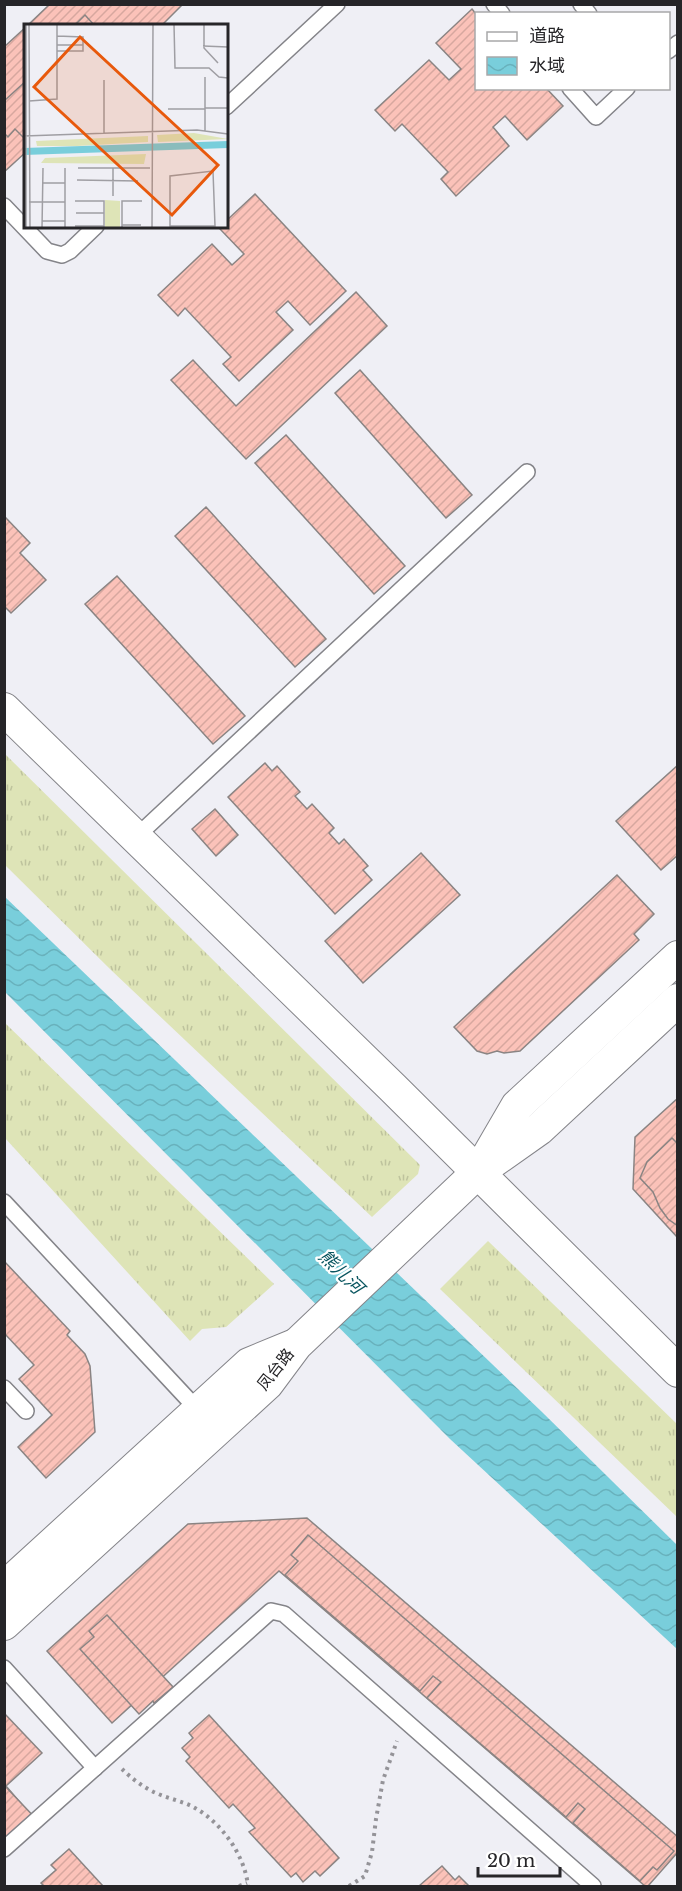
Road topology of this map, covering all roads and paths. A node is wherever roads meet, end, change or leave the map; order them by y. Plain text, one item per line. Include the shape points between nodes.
1 (337, 4) edge
2 (572, 90) edge
3 (625, 90) edge
4 (228, 104) edge
5 (4, 206) edge
6 (24, 226) edge
7 (26, 228) edge
8 (94, 228) edge
9 (527, 472) dead end
10 (4, 709) edge
11 (136, 837) junction
12 (678, 957) edge
13 (678, 1000) edge
14 (478, 1172) junction
15 (4, 1202) edge
16 (296, 1345) junction
17 (678, 1371) edge
18 (4, 1388) edge
19 (198, 1410) junction
20 (26, 1411) dead end
21 (4, 1588) edge
22 (4, 1624) edge
23 (4, 1668) edge
24 (407, 1722) junction
25 (109, 1756) junction
26 (95, 1768) junction
27 (4, 1849) edge
28 (248, 1885) edge
29 (239, 1887) edge
30 (350, 1887) edge
31 (593, 1887) edge

1 - 4 lane
2 - 3 lane via 596,117
5 - 6 lane
7 - 8 lane via 47,250 62,255
9 - 11 lane
10 - 11 street
11 - 14 street
12 - 14 street via 517,1106
13 - 14 street via 539,1129
14 - 16 street
14 - 17 street
15 - 19 lane
16 - 19 street, 凤台路 via 249,1364
16 - 22 street, 凤台路 via 267,1384
18 - 20 lane
19 - 21 street, 凤台路
23 - 26 lane
24 - 25 lane via 284,1614 271,1611
24 - 30 path via 383,1780 365,1876
24 - 31 lane
25 - 26 lane
25 - 28 path via 129,1776 155,1793 196,1809 212,1822 234,1846
26 - 27 lane
28 - 29 path

